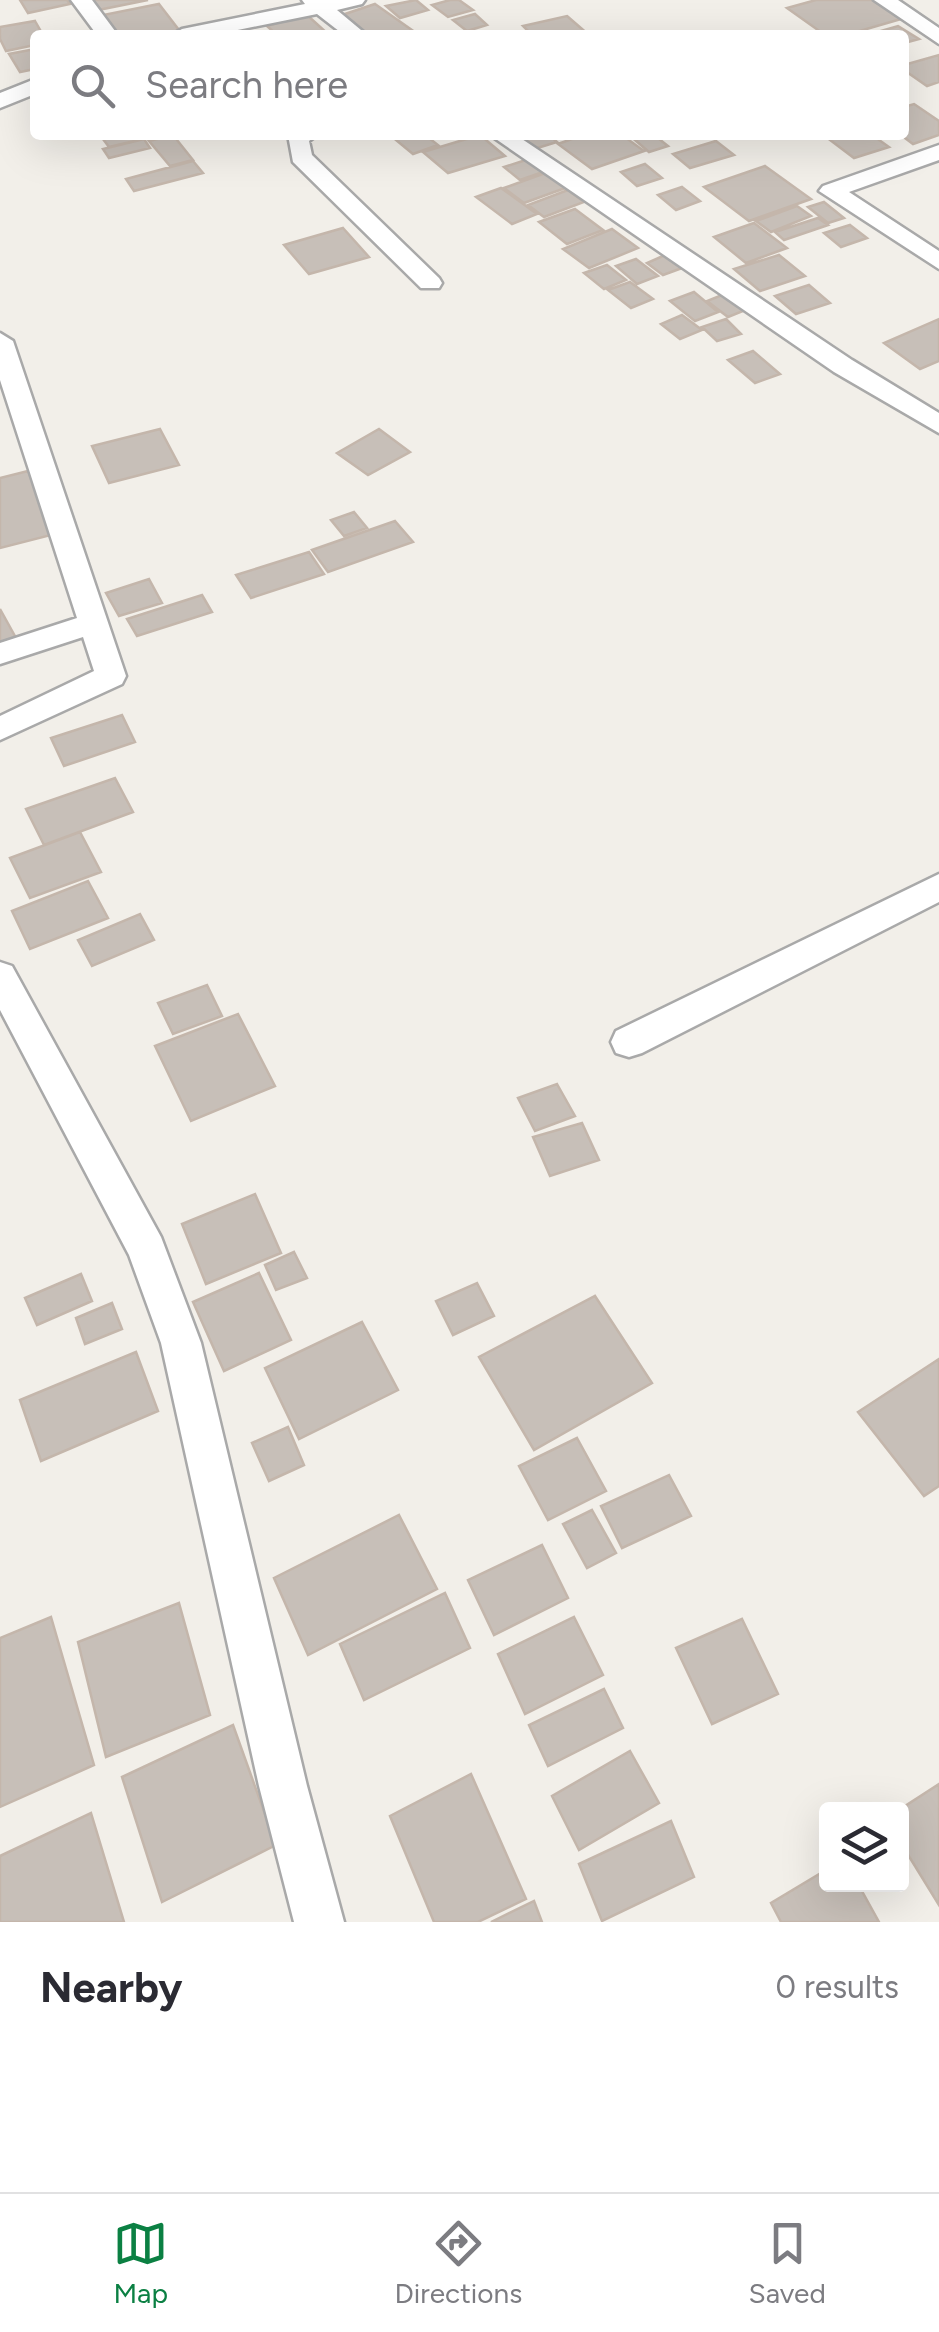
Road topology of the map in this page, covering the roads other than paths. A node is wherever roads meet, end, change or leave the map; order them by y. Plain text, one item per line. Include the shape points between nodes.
1 (81, 0) edge
2 (355, 0) edge
3 (884, 0) edge
4 (317, 3) edge
5 (104, 30) edge
6 (203, 30) edge
7 (351, 30) edge
8 (939, 38) edge
9 (30, 88) edge
10 (0, 100) edge
11 (296, 140) edge
12 (508, 140) edge
13 (939, 152) edge
14 (939, 262) edge
15 (430, 283) dead end
16 (0, 341) edge
17 (935, 416) edge
18 (94, 623) junction
19 (0, 654) edge
20 (0, 728) edge
21 (939, 886) edge
22 (0, 976) edge
23 (629, 1042) dead end
24 (319, 1922) edge

1 - 5 street
2 - 4 street
3 - 8 street
4 - 6 street
4 - 7 street
9 - 10 street
11 - 15 street via 300,157
12 - 17 street via 843,366
13 - 14 street via 831,191
16 - 18 street
18 - 19 street
18 - 20 street via 111,676
21 - 23 street
22 - 24 street via 147,1250 181,1343

